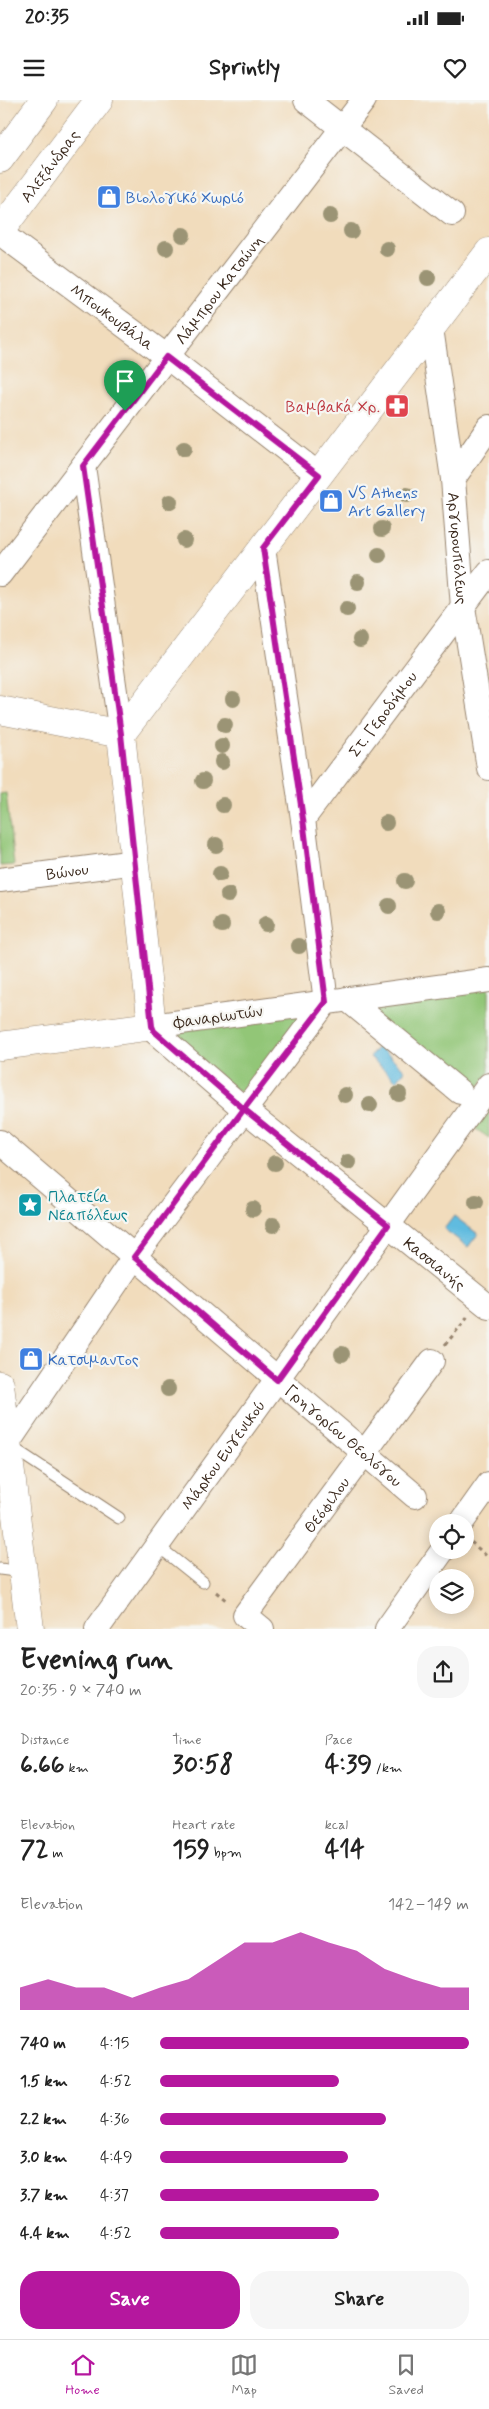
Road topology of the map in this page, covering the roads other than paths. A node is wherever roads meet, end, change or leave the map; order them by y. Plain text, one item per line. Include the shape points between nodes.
1 (44, 100) edge
2 (99, 100) edge
3 (306, 100) edge
4 (364, 100) edge
5 (342, 128) junction
6 (0, 158) edge
7 (452, 214) dead end
8 (0, 232) edge
9 (489, 252) edge
10 (431, 328) junction
11 (166, 357) junction
12 (489, 427) edge
13 (83, 466) junction
14 (319, 475) junction
15 (453, 479) junction
16 (263, 548) junction
17 (489, 572) edge
18 (0, 574) edge
19 (463, 607) junction
20 (0, 710) edge
21 (121, 734) junction
22 (489, 768) edge
23 (303, 819) junction
24 (135, 862) junction
25 (0, 880) edge
26 (489, 980) edge
27 (337, 1000) junction
28 (152, 1026) junction
29 (0, 1046) edge
30 (489, 1085) edge
31 (460, 1092) dead end
32 (244, 1109) junction
33 (0, 1142) edge
34 (388, 1225) junction
35 (134, 1257) junction
36 (485, 1304) edge
37 (432, 1361) road end
38 (277, 1380) junction
39 (0, 1385) edge
40 (4, 1444) edge
41 (365, 1455) junction
42 (489, 1484) edge
43 (415, 1496) dead end
44 (468, 1514) edge
45 (119, 1518) dead end
46 (158, 1546) junction
47 (437, 1559) edge
48 (12, 1570) edge
49 (204, 1582) road end
50 (254, 1622) edge
51 (30, 1629) edge
52 (97, 1629) edge
53 (387, 1629) edge

1 - 6 street
2 - 8 street, Αλεξάνδρας
3 - 5 street
4 - 5 street, Λάμπρου Κατσώνη
5 - 7 street
5 - 11 street, Λάμπρου Κατσώνη
8 - 11 street, Μπουκουβάλα
9 - 10 street
10 - 14 street
10 - 15 street, Αργυρουπόλεως
11 - 13 street, Λάμπρου Κατσώνη
11 - 14 street, Μπουκουβάλα
12 - 15 street
13 - 18 street, Λάμπρου Κατσώνη
13 - 21 street
14 - 16 street
15 - 19 street, Αργυρουπόλεως
16 - 21 street
16 - 23 street
17 - 19 street, Στ. Γεροδήμου
19 - 22 street, Αργυρουπόλεως
19 - 23 street, Στ. Γεροδήμου
20 - 21 street
21 - 24 street
23 - 27 street
24 - 25 street, Βώνου
24 - 28 street
26 - 27 street, Φαναριωτών
27 - 28 street, Φαναριωτών
27 - 31 street
27 - 32 street
28 - 29 street, Φαναριωτών
28 - 32 street, Κασσιανής
30 - 34 street, Μάρκου Ευγενικού
32 - 34 street, Κασσιανής
32 - 35 street
33 - 35 street, Γρηγορίου Θεολόγου
34 - 36 street, Κασσιανής
34 - 38 street, Μάρκου Ευγενικού
35 - 38 street, Γρηγορίου Θεολόγου
35 - 40 street
37 - 41 street, Θεόφιλου
38 - 41 street, Γρηγορίου Θεολόγου
38 - 46 street, Μάρκου Ευγενικού
39 - 40 street
40 - 45 lane
40 - 48 street
41 - 43 street, Γρηγορίου Θεολόγου
41 - 50 street, Θεόφιλου
42 - 44 street
46 - 49 lane
46 - 52 street, Μάρκου Ευγενικού
47 - 53 street
48 - 51 street

